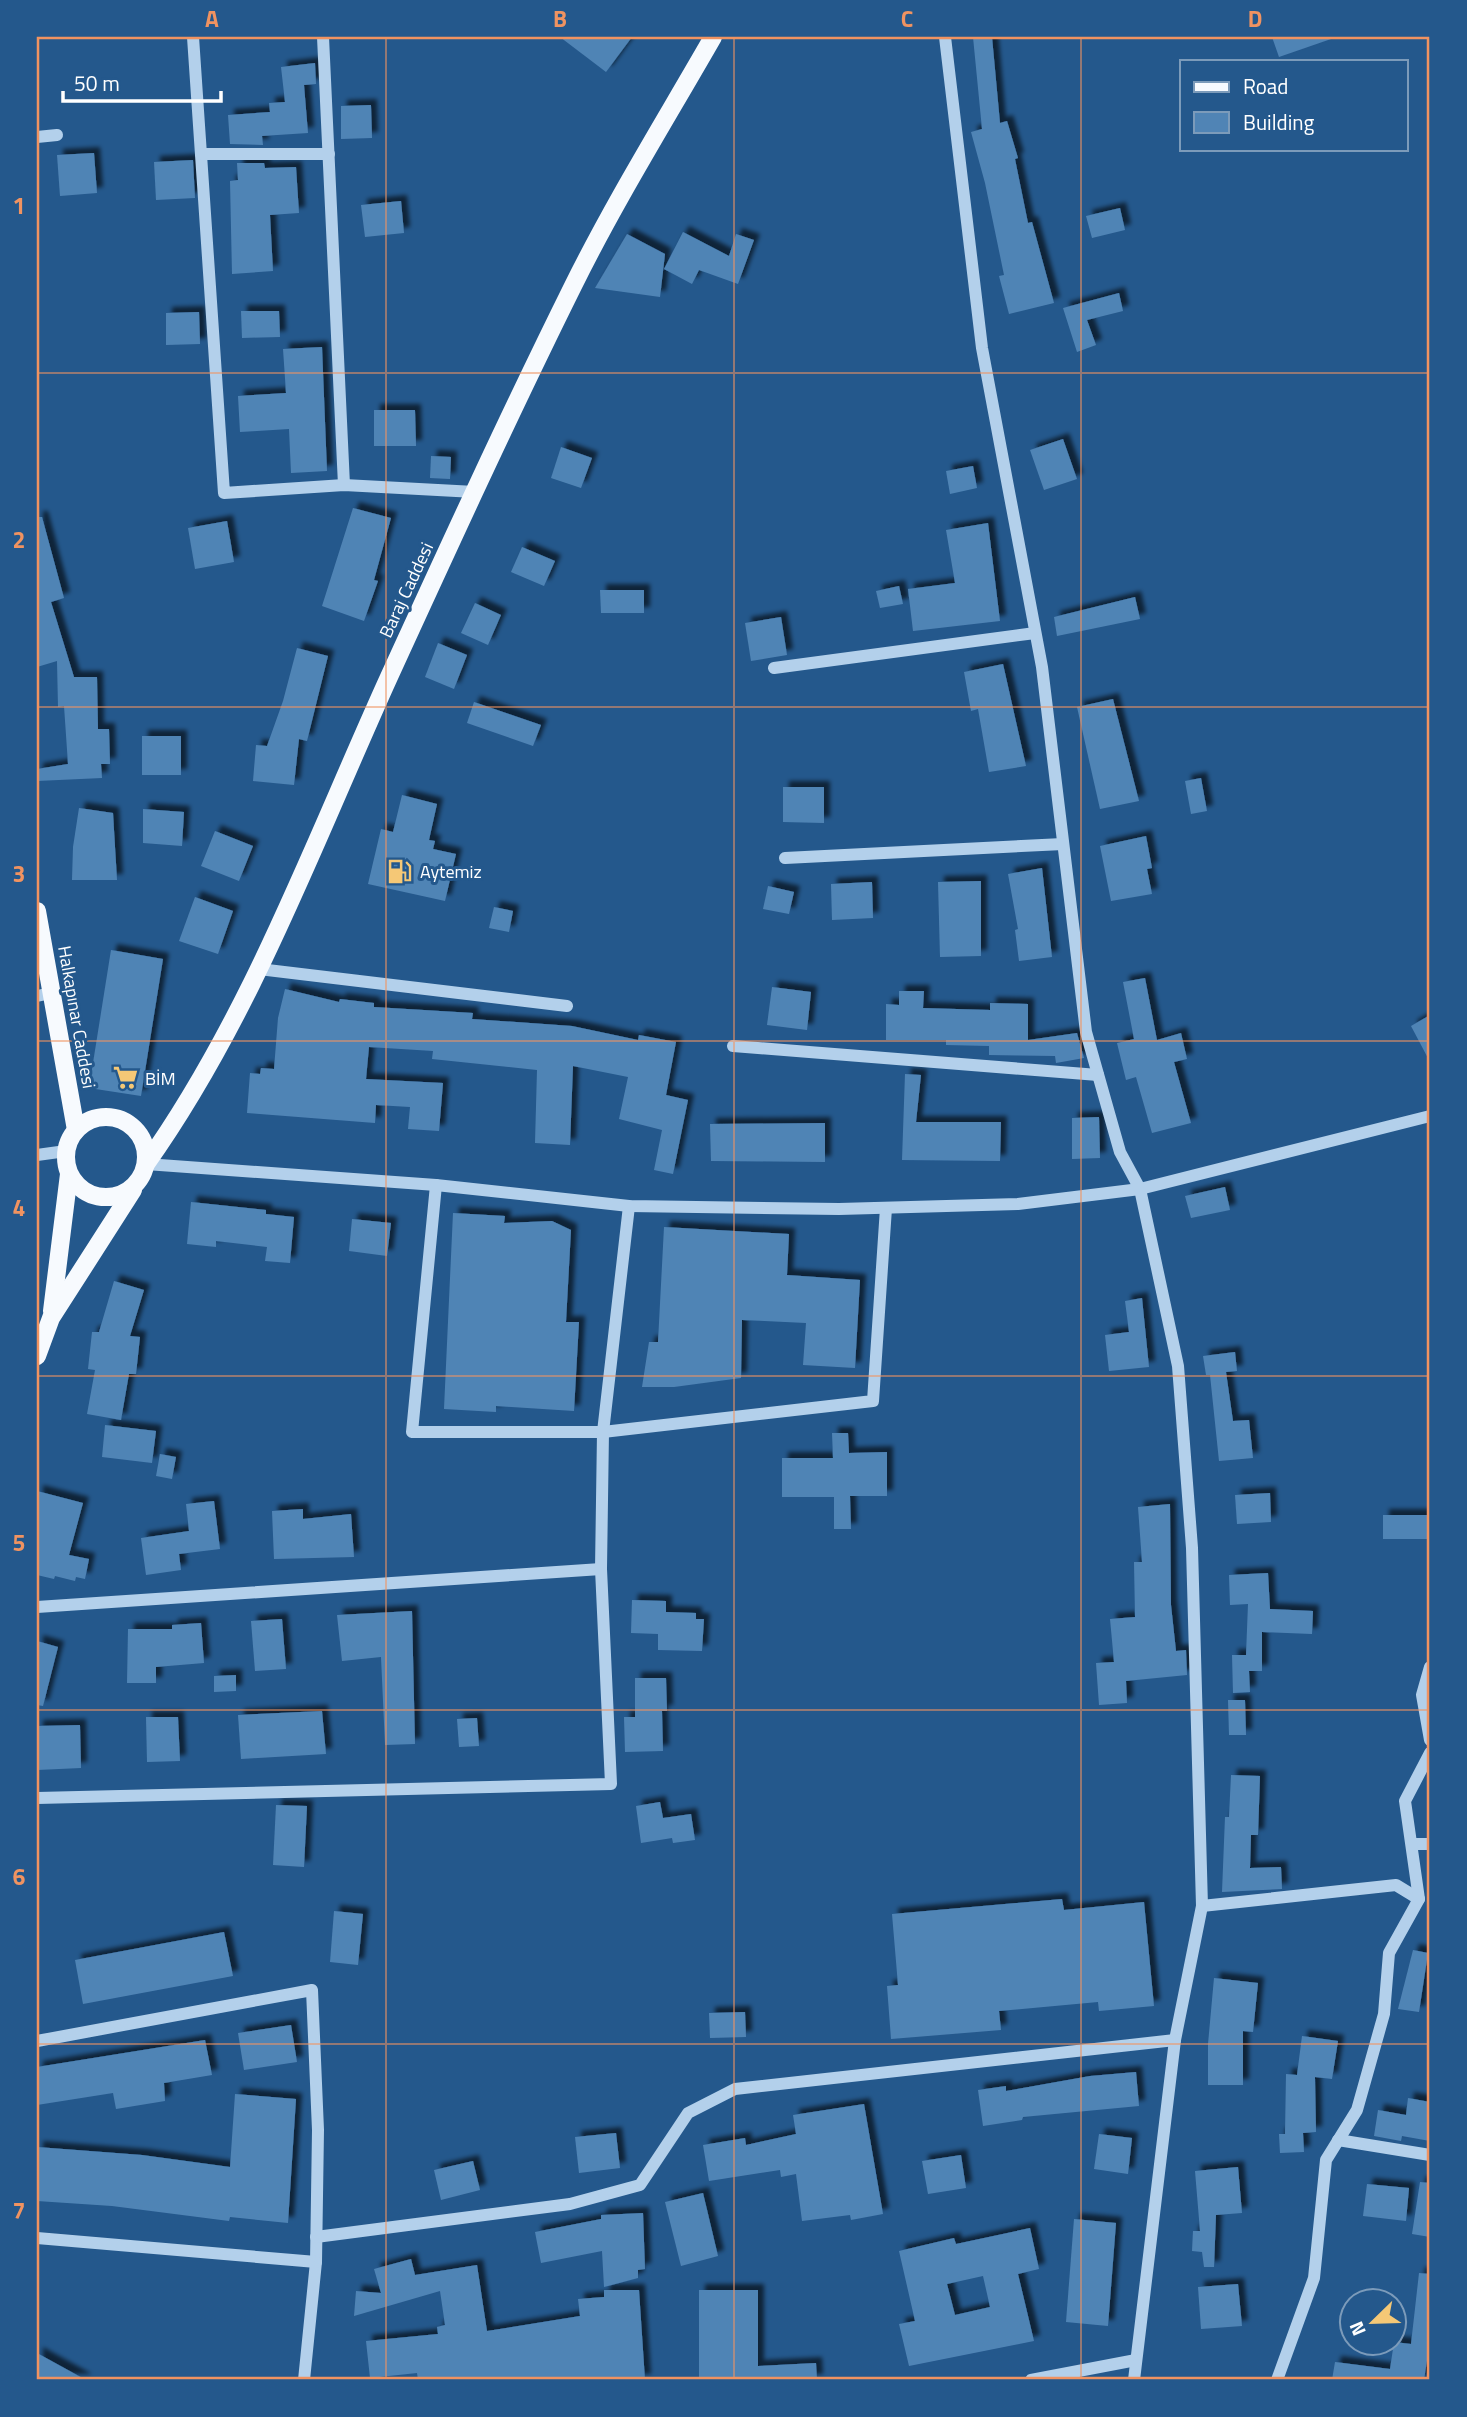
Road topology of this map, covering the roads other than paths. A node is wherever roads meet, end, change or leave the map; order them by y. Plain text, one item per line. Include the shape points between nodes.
1 (193, 37) edge
2 (323, 37) edge
3 (713, 37) edge
4 (945, 37) edge
5 (57, 135) dead end
6 (37, 137) edge
7 (201, 154) junction
8 (329, 154) junction
9 (344, 485) junction
10 (475, 492) junction
11 (1035, 634) junction
12 (774, 668) dead end
13 (1063, 844) junction
14 (785, 858) dead end
15 (37, 911) edge
16 (259, 969) junction
17 (44, 995) edge
18 (567, 1006) dead end
19 (733, 1046) dead end
20 (1098, 1075) junction
21 (1430, 1116) edge
22 (76, 1130) junction
23 (66, 1151) junction
24 (37, 1155) edge
25 (146, 1164) junction
26 (69, 1174) junction
27 (136, 1185) junction
28 (436, 1185) junction
29 (1140, 1189) junction
30 (629, 1206) junction
31 (886, 1208) junction
32 (51, 1318) junction
33 (37, 1356) edge
34 (603, 1432) junction
35 (601, 1569) junction
36 (37, 1607) edge
37 (1430, 1667) edge
38 (1430, 1740) edge
39 (1430, 1753) edge
40 (37, 1798) edge
41 (1412, 1844) junction
42 (1430, 1844) edge
43 (1419, 1899) junction
44 (1202, 1906) junction
45 (1175, 2040) junction
46 (37, 2041) edge
47 (1338, 2140) junction
48 (1430, 2155) edge
49 (316, 2237) junction
50 (37, 2238) edge
51 (316, 2262) junction
52 (1136, 2360) junction
53 (304, 2380) edge
54 (1031, 2380) edge
55 (1134, 2380) edge
56 (1277, 2380) edge

1 - 7 street
2 - 8 street
3 - 10 main road, Baraj Caddesi via 574,284
4 - 11 street via 982,348
5 - 6 street
7 - 8 street
7 - 9 street via 224,493
8 - 9 street
9 - 10 street
10 - 16 main road, Baraj Caddesi
11 - 12 street
11 - 13 street
13 - 14 street
13 - 20 street via 1086,1032
15 - 17 main road, Halkapınar Caddesi
16 - 18 street
16 - 25 main road, Baraj Caddesi via 198,1086
17 - 22 main road, Halkapınar Caddesi
19 - 20 street
20 - 29 street via 1120,1153
21 - 29 street
22 - 23 main road
22 - 25 main road via 95,1118 118,1119 143,1142
23 - 24 street
23 - 26 main road
25 - 27 main road
25 - 28 street
26 - 27 main road via 83,1191 105,1198
26 - 32 main road
27 - 32 main road
28 - 30 street
28 - 34 street via 412,1432
29 - 31 street via 1018,1204
29 - 44 street via 1178,1366 1192,1548
30 - 31 street
30 - 34 street
31 - 34 street via 873,1401
32 - 33 main road
34 - 35 street
35 - 36 street
35 - 40 street via 611,1784
37 - 38 street via 1422,1695
39 - 41 street via 1405,1801
41 - 42 street
41 - 43 street
43 - 44 street via 1396,1885
43 - 47 street via 1389,1953 1384,2014 1357,2110
44 - 45 street
45 - 49 street via 735,2089 688,2113 640,2185 570,2204
45 - 52 street
46 - 49 street via 312,1990 318,2130
47 - 48 street
47 - 56 street via 1326,2160 1314,2278
49 - 51 street
50 - 51 street
51 - 53 street
52 - 54 street
52 - 55 street

